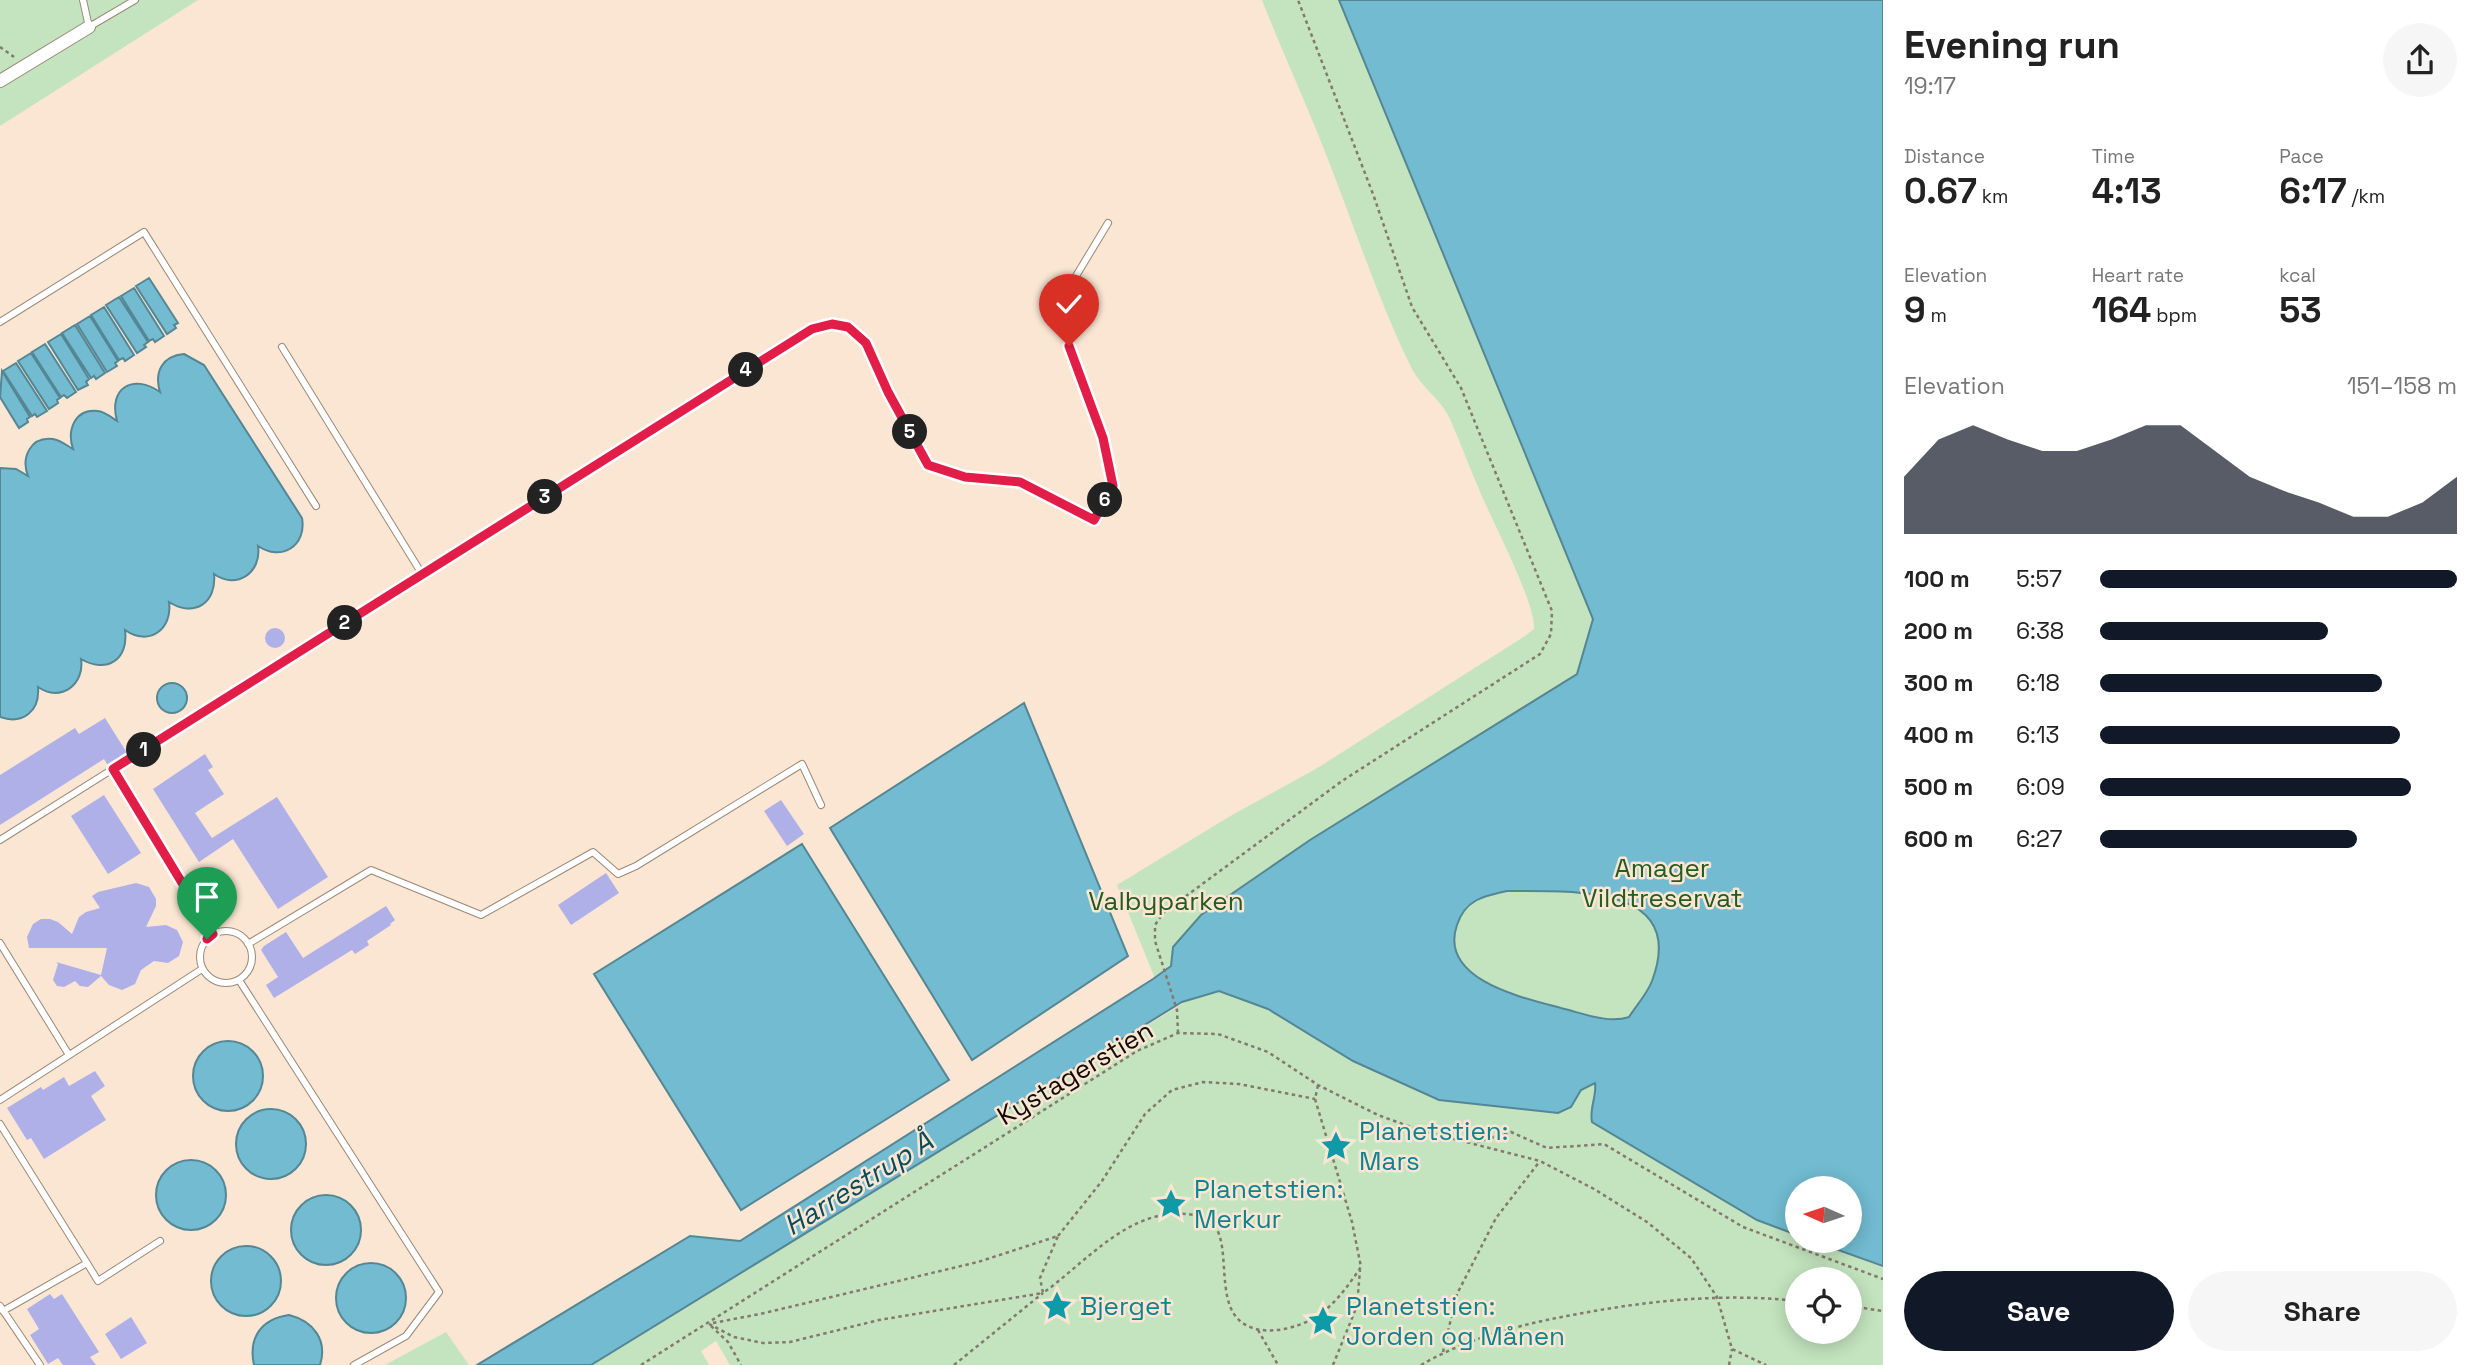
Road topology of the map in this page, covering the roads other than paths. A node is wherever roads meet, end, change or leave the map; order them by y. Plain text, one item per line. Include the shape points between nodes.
1 (83, 0) edge
2 (135, 0) edge
3 (89, 27) junction
4 (0, 81) edge
5 (1108, 223) dead end
6 (0, 322) edge
7 (282, 347) dead end
8 (316, 506) dead end
9 (422, 575) junction
10 (113, 769) junction
11 (821, 805) dead end
12 (0, 840) edge
13 (213, 934) junction
14 (0, 943) edge
15 (248, 944) junction
16 (202, 969) junction
17 (239, 980) junction
18 (69, 1055) junction
19 (0, 1100) edge
20 (0, 1124) edge
21 (160, 1241) dead end
22 (87, 1263) junction
23 (2, 1308) edge
24 (40, 1365) edge
25 (354, 1365) edge

1 - 3 lane
2 - 3 lane
3 - 4 street
5 - 9 lane via 1076,276 1069,346 1103,438 1113,486 1095,520 1020,482 965,477 928,465 866,343 848,327 832,324 812,329
6 - 8 lane via 144,232
7 - 9 lane
9 - 10 lane
10 - 12 lane
10 - 13 lane
11 - 15 lane via 803,764 618,874 593,852 481,915 371,870
13 - 15 lane via 237,934
13 - 16 lane via 200,953
14 - 18 lane
15 - 17 lane via 250,968
16 - 17 lane via 222,984
16 - 18 lane
17 - 25 lane via 439,1292 406,1336
18 - 19 lane
20 - 22 lane
21 - 22 lane via 98,1281
22 - 23 lane
23 - 24 lane

